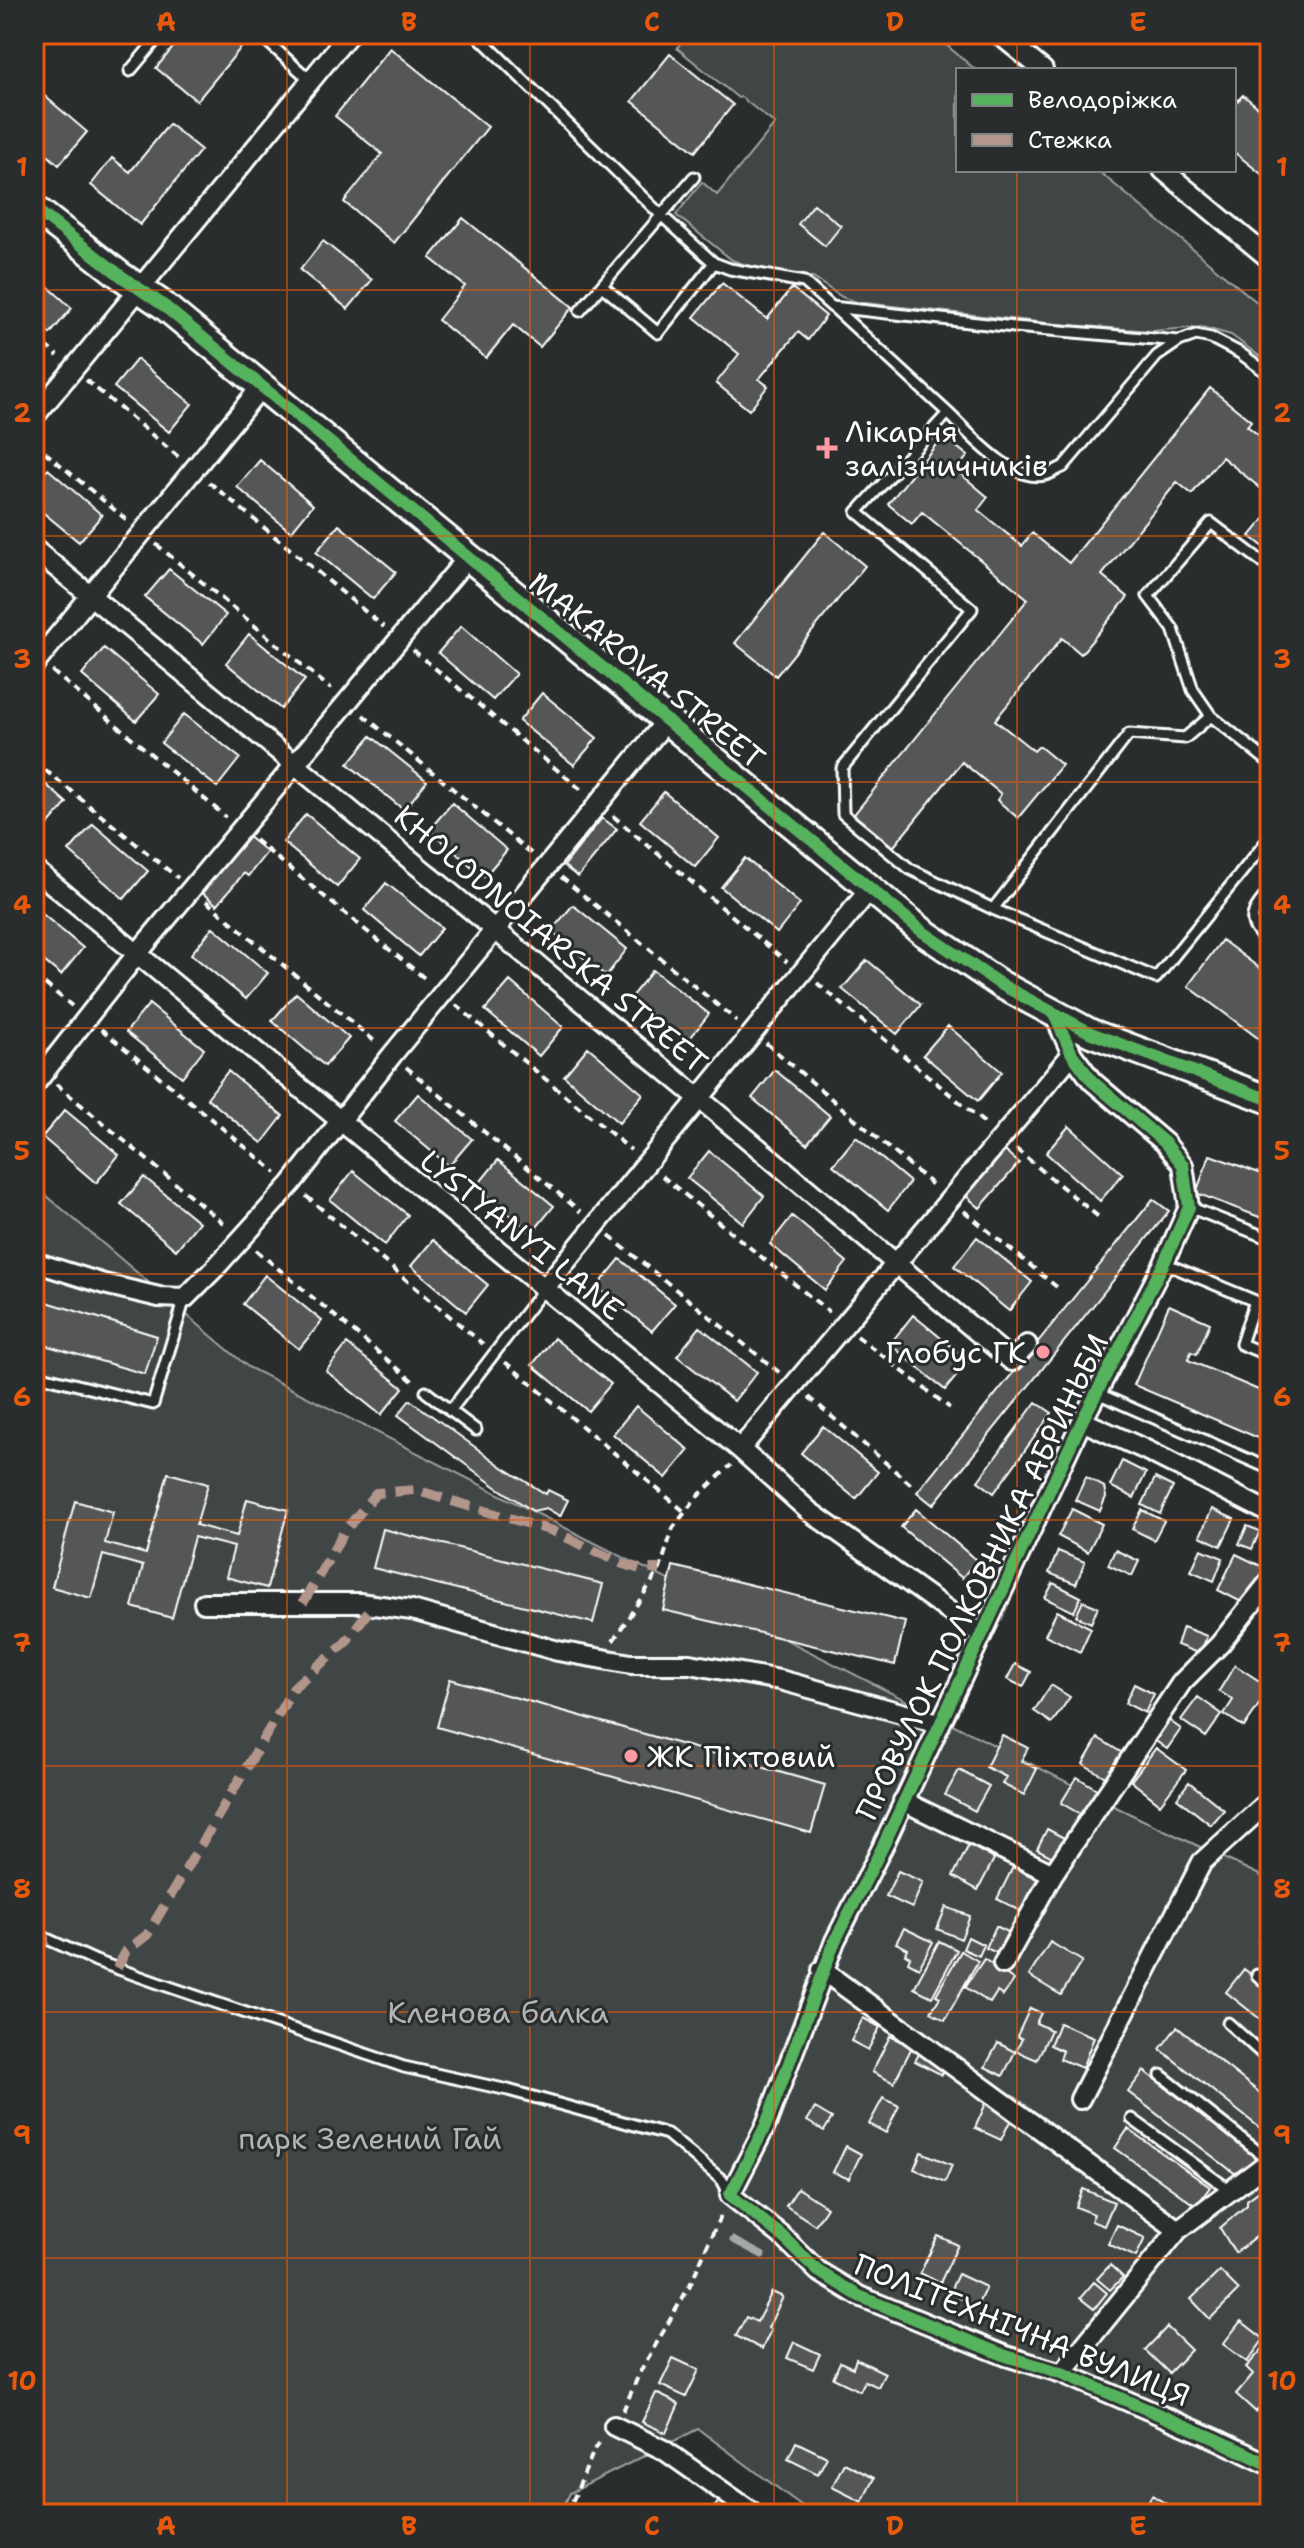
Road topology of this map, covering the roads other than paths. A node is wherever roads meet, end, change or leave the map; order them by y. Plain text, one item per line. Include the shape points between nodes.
1 (161, 34) edge
2 (259, 34) edge
3 (349, 34) edge
4 (476, 34) edge
5 (999, 34) edge
6 (1041, 68) edge
7 (130, 71) dead end
8 (311, 81) junction
9 (1166, 172) edge
10 (694, 177) dead end
11 (34, 208) edge
12 (661, 215) junction
13 (1268, 253) edge
14 (714, 263) junction
15 (602, 286) junction
16 (140, 288) junction
17 (832, 307) junction
18 (580, 311) dead end
19 (1179, 341) junction
20 (1270, 375) edge
21 (261, 387) junction
22 (948, 413) junction
23 (34, 417) edge
24 (34, 549) edge
25 (468, 557) junction
26 (1270, 568) edge
27 (90, 595) junction
28 (36, 662) edge
29 (1211, 716) junction
30 (667, 720) junction
31 (295, 763) junction
32 (1270, 763) edge
33 (1270, 837) edge
34 (34, 869) edge
35 (870, 889) junction
36 (1270, 890) edge
37 (993, 909) junction
38 (495, 931) junction
39 (1270, 944) edge
40 (137, 954) junction
41 (1054, 1014) junction
42 (1072, 1054) junction
43 (34, 1085) edge
44 (700, 1099) junction
45 (1270, 1100) edge
46 (341, 1121) junction
47 (1189, 1207) junction
48 (1270, 1239) edge
49 (34, 1262) edge
50 (896, 1263) junction
51 (1164, 1263) junction
52 (543, 1290) junction
53 (185, 1298) junction
54 (1027, 1345) dead end
55 (1270, 1356) edge
56 (34, 1374) edge
57 (426, 1392) dead end
58 (1097, 1393) junction
59 (450, 1411) junction
60 (1082, 1421) junction
61 (476, 1430) dead end
62 (740, 1449) junction
63 (1270, 1469) edge
64 (1270, 1513) edge
65 (1270, 1581) edge
66 (204, 1603) dead end
67 (981, 1634) junction
68 (938, 1723) junction
69 (1270, 1800) edge
70 (903, 1801) junction
71 (1053, 1874) junction
72 (34, 1933) edge
73 (1003, 1964) dead end
74 (822, 1970) junction
75 (1257, 1975) dead end
76 (1270, 1986) edge
77 (1228, 2023) dead end
78 (1270, 2061) edge
79 (1161, 2075) dead end
80 (1080, 2099) dead end
81 (1132, 2119) dead end
82 (1270, 2161) edge
83 (1231, 2191) junction
84 (730, 2195) junction
85 (1178, 2230) junction
86 (1062, 2373) junction
87 (614, 2426) road end
88 (1270, 2465) edge
89 (755, 2514) edge

1 - 7 lane
2 - 8 lane
3 - 8 street
4 - 12 lane
5 - 6 street
8 - 16 street
9 - 13 street
10 - 12 lane
11 - 16 street, MAKAROVA STREET
12 - 14 lane
12 - 15 lane
14 - 15 lane via 658,333
14 - 17 lane via 804,282
15 - 18 lane
16 - 21 street, MAKAROVA STREET
16 - 23 street
17 - 19 lane
17 - 22 lane
19 - 20 lane via 1196,335 1211,338
19 - 22 lane via 1157,356 1063,467 1045,475 1023,474 995,457
21 - 25 street, MAKAROVA STREET
21 - 27 street
22 - 37 lane via 857,512 972,609 842,768 843,814 910,869
24 - 27 street, KHOLODNOIARSKA STREET
25 - 30 street, MAKAROVA STREET
25 - 31 street
26 - 29 lane via 1211,523 1148,596 1173,629 1193,690
27 - 28 street
27 - 31 street, KHOLODNOIARSKA STREET
29 - 32 lane
29 - 37 lane via 1185,738 1129,734
30 - 35 street, MAKAROVA STREET
30 - 38 street
31 - 38 street, KHOLODNOIARSKA STREET
31 - 40 street
33 - 37 lane via 1156,978
34 - 40 street, LYSTYANYI LANE
35 - 41 street, MAKAROVA STREET via 952,953
35 - 44 street
36 - 39 lane via 1256,906 1252,923
38 - 44 street, KHOLODNOIARSKA STREET
38 - 46 street
40 - 43 street
40 - 46 street, LYSTYANYI LANE
41 - 42 street
41 - 45 street, MAKAROVA STREET via 1135,1052
42 - 47 street via 1092,1081 1174,1153 1183,1165
42 - 50 street
44 - 50 street, KHOLODNOIARSKA STREET
44 - 52 street
46 - 52 street, LYSTYANYI LANE
46 - 53 street via 291,1184
47 - 48 lane
47 - 51 street, ПРОВУЛОК ПОЛКОВНИКА АБРИНЬБИ
49 - 53 street via 104,1284
50 - 54 street, KHOLODNOIARSKA STREET via 1012,1361
50 - 62 street
51 - 55 lane via 1255,1301 1241,1344
51 - 58 street, ПРОВУЛОК ПОЛКОВНИКА АБРИНЬБИ
52 - 59 lane
52 - 62 street, LYSTYANYI LANE
53 - 56 lane via 153,1404
57 - 59 lane
58 - 60 street, ПРОВУЛОК ПОЛКОВНИКА АБРИНЬБИ
58 - 63 lane
59 - 61 lane
60 - 64 street, ПРОВУЛОК ПОЛКОВНИКА АБРИНЬБИ
60 - 67 street, ПРОВУЛОК ПОЛКОВНИКА АБРИНЬБИ
62 - 67 street, LYSTYANYI LANE via 809,1511
65 - 71 street via 1182,1682
66 - 68 street via 359,1603 412,1610 558,1651 631,1664 690,1664 780,1680
67 - 68 street, ПРОВУЛОК ПОЛКОВНИКА АБРИНЬБИ
68 - 70 street, ПРОВУЛОК ПОЛКОВНИКА АБРИНЬБИ
69 - 80 street via 1202,1862
70 - 71 street, ПРОВУЛОК ПОЛКОВНИКА АБРИНЬБИ
70 - 74 street, ПРОВУЛОК ПОЛКОВНИКА АБРИНЬБИ
71 - 73 street
72 - 84 lane via 131,1973 404,2067 667,2134 722,2180
74 - 84 street, ПРОВУЛОК ПОЛКОВНИКА АБРИНЬБИ via 765,2127
74 - 85 street
75 - 76 lane
77 - 78 lane
79 - 82 lane
81 - 83 lane
82 - 83 street
83 - 85 street
84 - 86 street, ПОЛІТЕХНІЧНА ВУЛИЦЯ via 818,2271 859,2296
85 - 86 street
86 - 88 street, ПОЛІТЕХНІЧНА ВУЛИЦЯ
87 - 89 street via 664,2450

